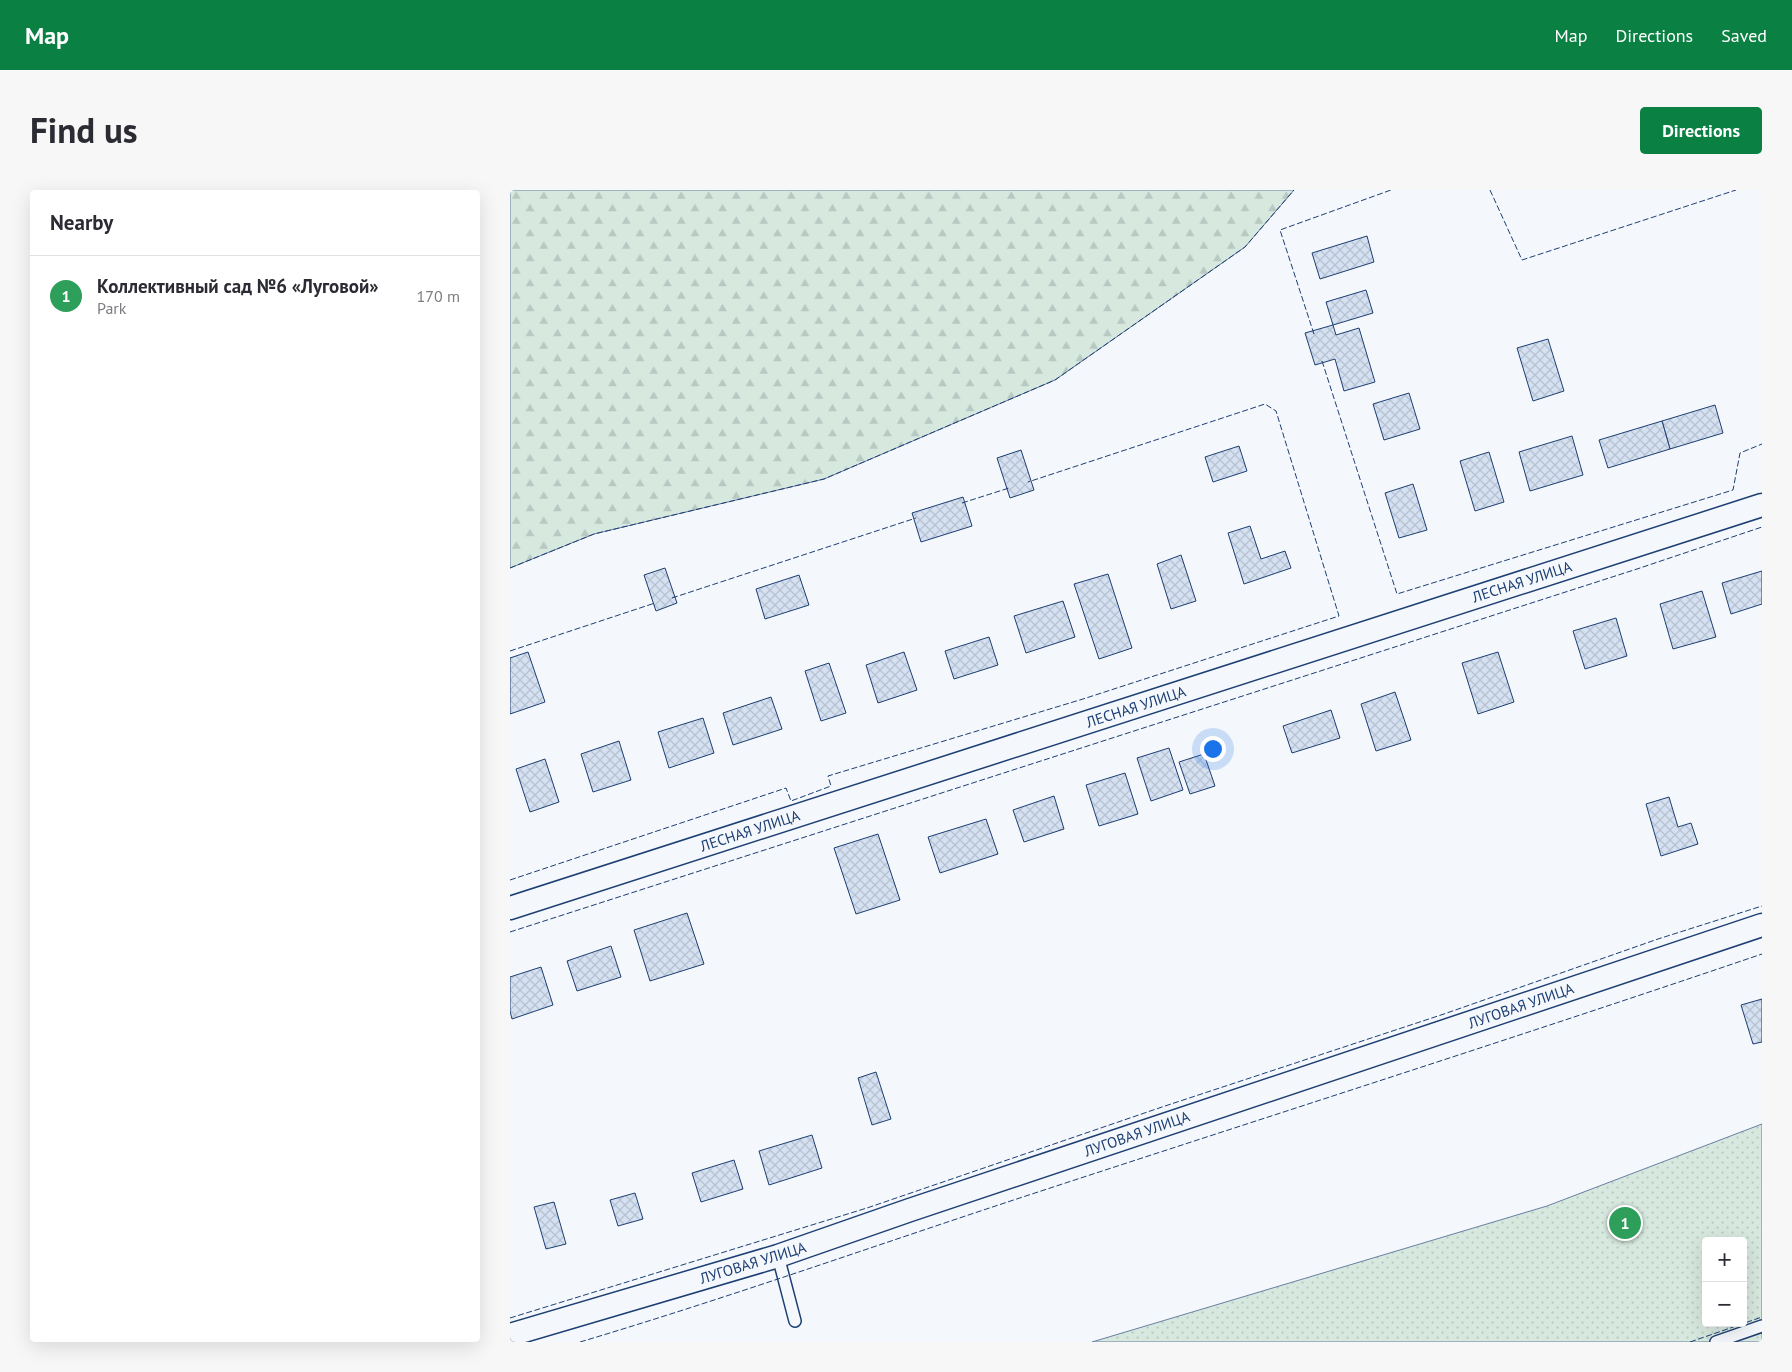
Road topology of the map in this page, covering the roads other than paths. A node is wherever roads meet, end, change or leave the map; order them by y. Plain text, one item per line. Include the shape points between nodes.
1 (1762, 505) edge
2 (510, 908) edge
3 (1762, 925) edge
4 (778, 1256) junction
5 (795, 1321) dead end
6 (1762, 1326) edge
7 (510, 1335) edge
8 (1716, 1342) edge

1 - 2 street, ЛЕСНАЯ УЛИЦА
3 - 4 street, ЛУГОВАЯ УЛИЦА
4 - 5 lane
4 - 7 street, ЛУГОВАЯ УЛИЦА
6 - 8 lane

